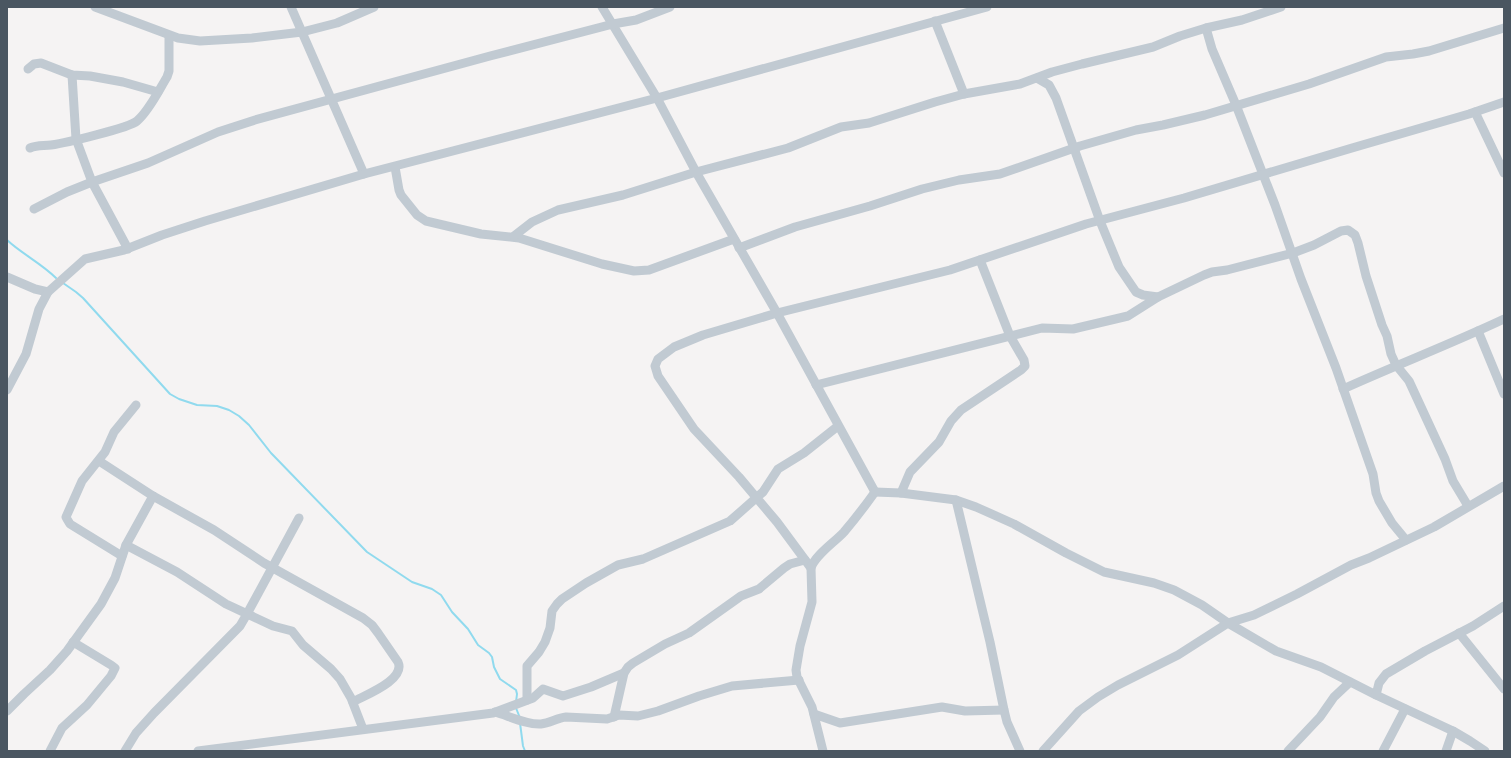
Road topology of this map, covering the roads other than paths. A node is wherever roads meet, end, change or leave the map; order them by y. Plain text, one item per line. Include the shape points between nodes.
1 (95, 7) edge
2 (291, 7) edge
3 (374, 7) edge
4 (602, 7) edge
5 (670, 7) edge
6 (987, 7) edge
7 (1281, 7) edge
8 (961, 10) edge
9 (935, 21) junction
10 (612, 24) junction
11 (1206, 28) junction
12 (1504, 28) edge
13 (302, 32) junction
14 (170, 36) junction
15 (28, 69) dead end
16 (72, 74) junction
17 (1037, 78) junction
18 (158, 92) junction
19 (964, 94) junction
20 (657, 98) junction
21 (331, 99) junction
22 (1504, 102) edge
23 (1236, 105) junction
24 (1475, 112) junction
25 (76, 139) junction
26 (30, 148) dead end
27 (1074, 148) junction
28 (395, 167) junction
29 (696, 172) junction
30 (1504, 173) edge
31 (364, 174) junction
32 (1262, 174) junction
33 (92, 182) junction
34 (34, 209) dead end
35 (1100, 221) junction
36 (514, 236) junction
37 (734, 239) junction
38 (739, 248) junction
39 (128, 249) junction
40 (1293, 253) junction
41 (980, 260) junction
42 (7, 278) edge
43 (48, 292) junction
44 (1158, 297) junction
45 (776, 312) junction
46 (1504, 319) edge
47 (1478, 331) junction
48 (1010, 336) junction
49 (1396, 365) junction
50 (816, 385) junction
51 (1343, 389) junction
52 (7, 390) edge
53 (1504, 394) edge
54 (136, 405) dead end
55 (838, 426) junction
56 (99, 461) junction
57 (1504, 486) edge
58 (875, 492) junction
59 (901, 493) junction
60 (153, 496) junction
61 (757, 498) junction
62 (956, 500) junction
63 (1468, 506) junction
64 (299, 518) dead end
65 (1406, 540) junction
66 (126, 545) junction
67 (122, 556) junction
68 (805, 560) junction
69 (272, 567) junction
70 (811, 568) junction
71 (1504, 606) edge
72 (247, 614) junction
73 (1228, 623) junction
74 (1459, 633) junction
75 (73, 642) junction
76 (624, 673) junction
77 (799, 680) junction
78 (1350, 682) junction
79 (1504, 689) edge
80 (1376, 695) junction
81 (527, 700) junction
82 (353, 702) junction
83 (1405, 709) junction
84 (1004, 710) junction
85 (7, 711) edge
86 (495, 712) junction
87 (814, 714) junction
88 (614, 717) junction
89 (363, 729) junction
90 (1453, 731) junction
91 (50, 751) edge
92 (125, 751) edge
93 (198, 751) edge
94 (823, 751) edge
95 (1020, 751) edge
96 (1043, 751) edge
97 (1288, 751) edge
98 (1384, 751) edge
99 (1446, 751) edge
100 (1485, 751) edge

1 - 14 street
2 - 13 street
3 - 13 street via 337,23
4 - 10 street
5 - 10 street via 642,19
6 - 8 street
7 - 11 street via 1242,20
8 - 9 street
9 - 19 street
9 - 20 street
10 - 20 street
10 - 21 street
11 - 17 street via 1153,47
11 - 23 street via 1212,49
12 - 23 street via 1429,51 1386,57 1316,82
13 - 14 street via 200,41
13 - 21 street
14 - 18 street via 169,71
15 - 16 street via 34,64 41,63
16 - 18 street via 123,82
16 - 25 street
17 - 19 street via 1020,84
17 - 27 street via 1047,83 1053,93
18 - 25 street via 136,122
19 - 29 street via 869,123 840,128 788,148
20 - 28 street
20 - 29 street
21 - 31 street
21 - 33 street via 218,132 148,163
22 - 24 street
23 - 27 street
23 - 32 street
24 - 30 street
24 - 32 street
25 - 26 street
25 - 33 street
27 - 35 street
27 - 38 street via 1000,174 922,189 795,227
28 - 31 street
28 - 36 street via 400,193 422,218 481,234
29 - 36 street via 622,195 553,211 532,222
29 - 37 street
31 - 39 street via 200,222
32 - 35 street
32 - 40 street
33 - 34 street
33 - 39 street
35 - 41 street via 1058,232
35 - 44 street via 1119,267 1134,288 1140,294
36 - 37 street via 592,262 638,272
37 - 38 street
38 - 45 street
39 - 43 street via 85,258
40 - 44 street via 1212,272
40 - 49 street via 1342,231 1352,232 1358,243 1366,276
40 - 51 street
41 - 45 street
41 - 48 street
42 - 43 street
43 - 52 street via 39,309 26,354
44 - 48 street via 1128,316 1073,328 1042,328
45 - 50 street
45 - 61 street via 679,344 662,356 655,366 658,376 694,429
46 - 47 street
47 - 49 street
47 - 53 street
48 - 50 street
48 - 59 street via 1025,366 955,416 938,442 910,472
49 - 51 street
49 - 63 street via 1409,381 1453,481
50 - 55 street
51 - 65 street via 1373,474 1379,501
54 - 56 street via 114,432
55 - 58 street
55 - 61 street via 804,453 778,469 766,489
56 - 60 street
56 - 67 street via 80,485 66,517 70,524 84,534
57 - 63 street
58 - 59 street
58 - 70 street via 844,532 816,558
59 - 62 street
60 - 66 street
60 - 69 street via 214,530
61 - 68 street
61 - 81 street via 730,521 643,559 618,565 562,599 552,611 545,642 527,666
62 - 73 street via 1014,524 1104,572 1174,590
62 - 84 street
63 - 65 street via 1434,527
64 - 69 street
65 - 73 street via 1351,565 1274,606
66 - 67 street
66 - 72 street
67 - 75 street via 105,596
68 - 70 street
68 - 76 street via 784,568 759,589 736,599 689,633 628,666
69 - 72 street
69 - 82 street via 367,621 378,632 398,662 399,670 394,678
70 - 77 street via 813,596 798,656 796,670
71 - 74 street
72 - 82 street via 295,634 303,645 340,679
72 - 92 street via 234,632 136,733
73 - 78 street via 1276,651 1312,663
73 - 96 street via 1178,655 1098,697 1073,716
74 - 79 street
74 - 80 street via 1386,674 1379,683
75 - 85 street via 50,670
75 - 91 street via 115,668 87,705 62,728
76 - 81 street via 563,696 543,689
76 - 88 street
77 - 87 street
77 - 88 street via 732,686 641,716
78 - 80 street
78 - 97 street
80 - 83 street
81 - 86 street
82 - 89 street
83 - 90 street
83 - 98 street
84 - 87 street via 965,712 942,707 840,723
84 - 95 street
86 - 88 street via 534,724 566,717
86 - 89 street
87 - 94 street
89 - 93 street
90 - 99 street
90 - 100 street

